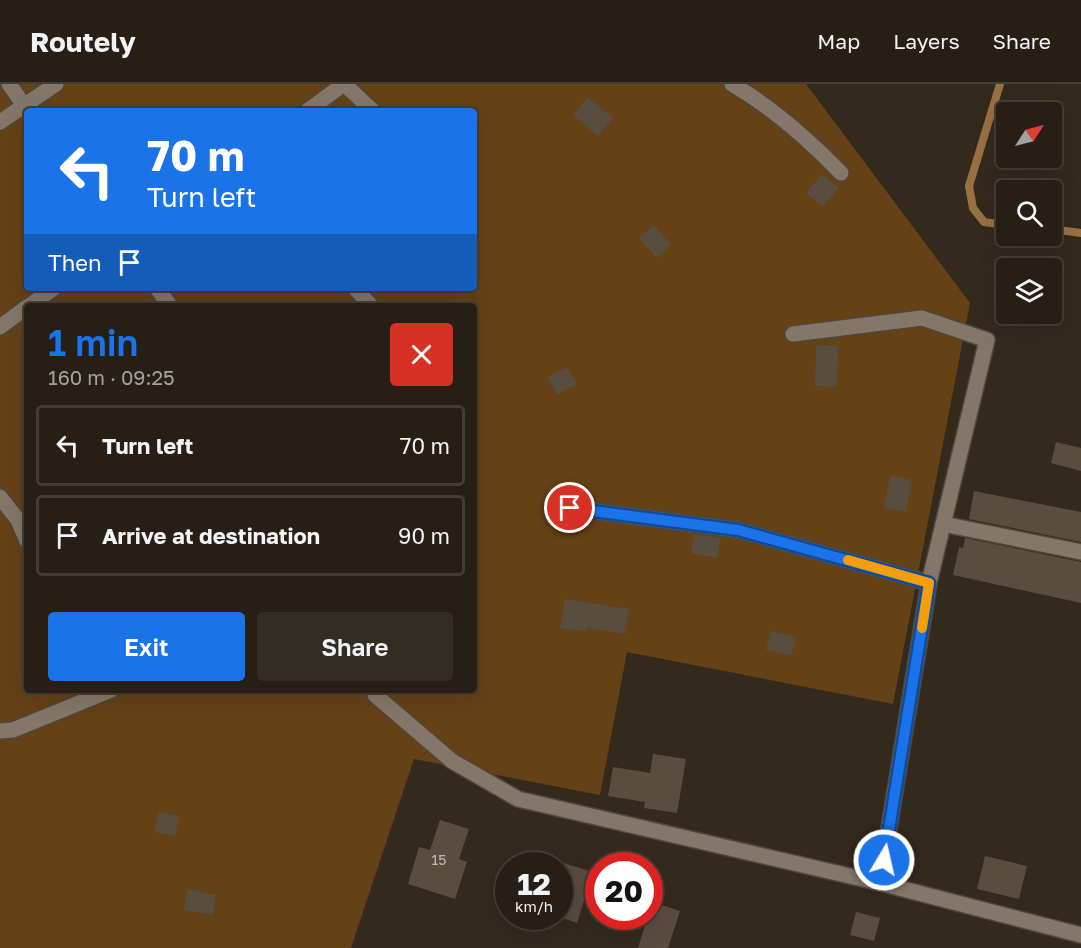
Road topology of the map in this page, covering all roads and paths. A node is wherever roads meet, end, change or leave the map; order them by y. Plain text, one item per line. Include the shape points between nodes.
1 (9, 84) edge
2 (56, 84) edge
3 (732, 84) edge
4 (26, 108) edge
5 (311, 108) edge
6 (370, 108) edge
7 (24, 109) edge
8 (0, 122) edge
9 (841, 173) dead end
10 (50, 291) edge
11 (358, 291) edge
12 (33, 303) edge
13 (368, 303) edge
14 (24, 310) edge
15 (0, 327) edge
16 (793, 334) dead end
17 (0, 497) edge
18 (570, 508) dead end
19 (943, 524) junction
20 (24, 534) edge
21 (1081, 552) edge
22 (929, 583) junction
23 (104, 693) edge
24 (373, 693) edge
25 (0, 731) edge
26 (880, 883) junction
27 (1081, 935) edge

1 - 4 street
2 - 4 street
3 - 9 street via 811,142
5 - 6 street via 344,84
7 - 8 street
10 - 12 street
11 - 13 street
14 - 15 street
16 - 19 street via 922,318 987,340
17 - 20 street via 18,519
18 - 22 street via 738,530
19 - 21 street
19 - 22 street
22 - 26 street
23 - 25 street via 13,730
24 - 26 street via 452,761 518,799
26 - 27 street

